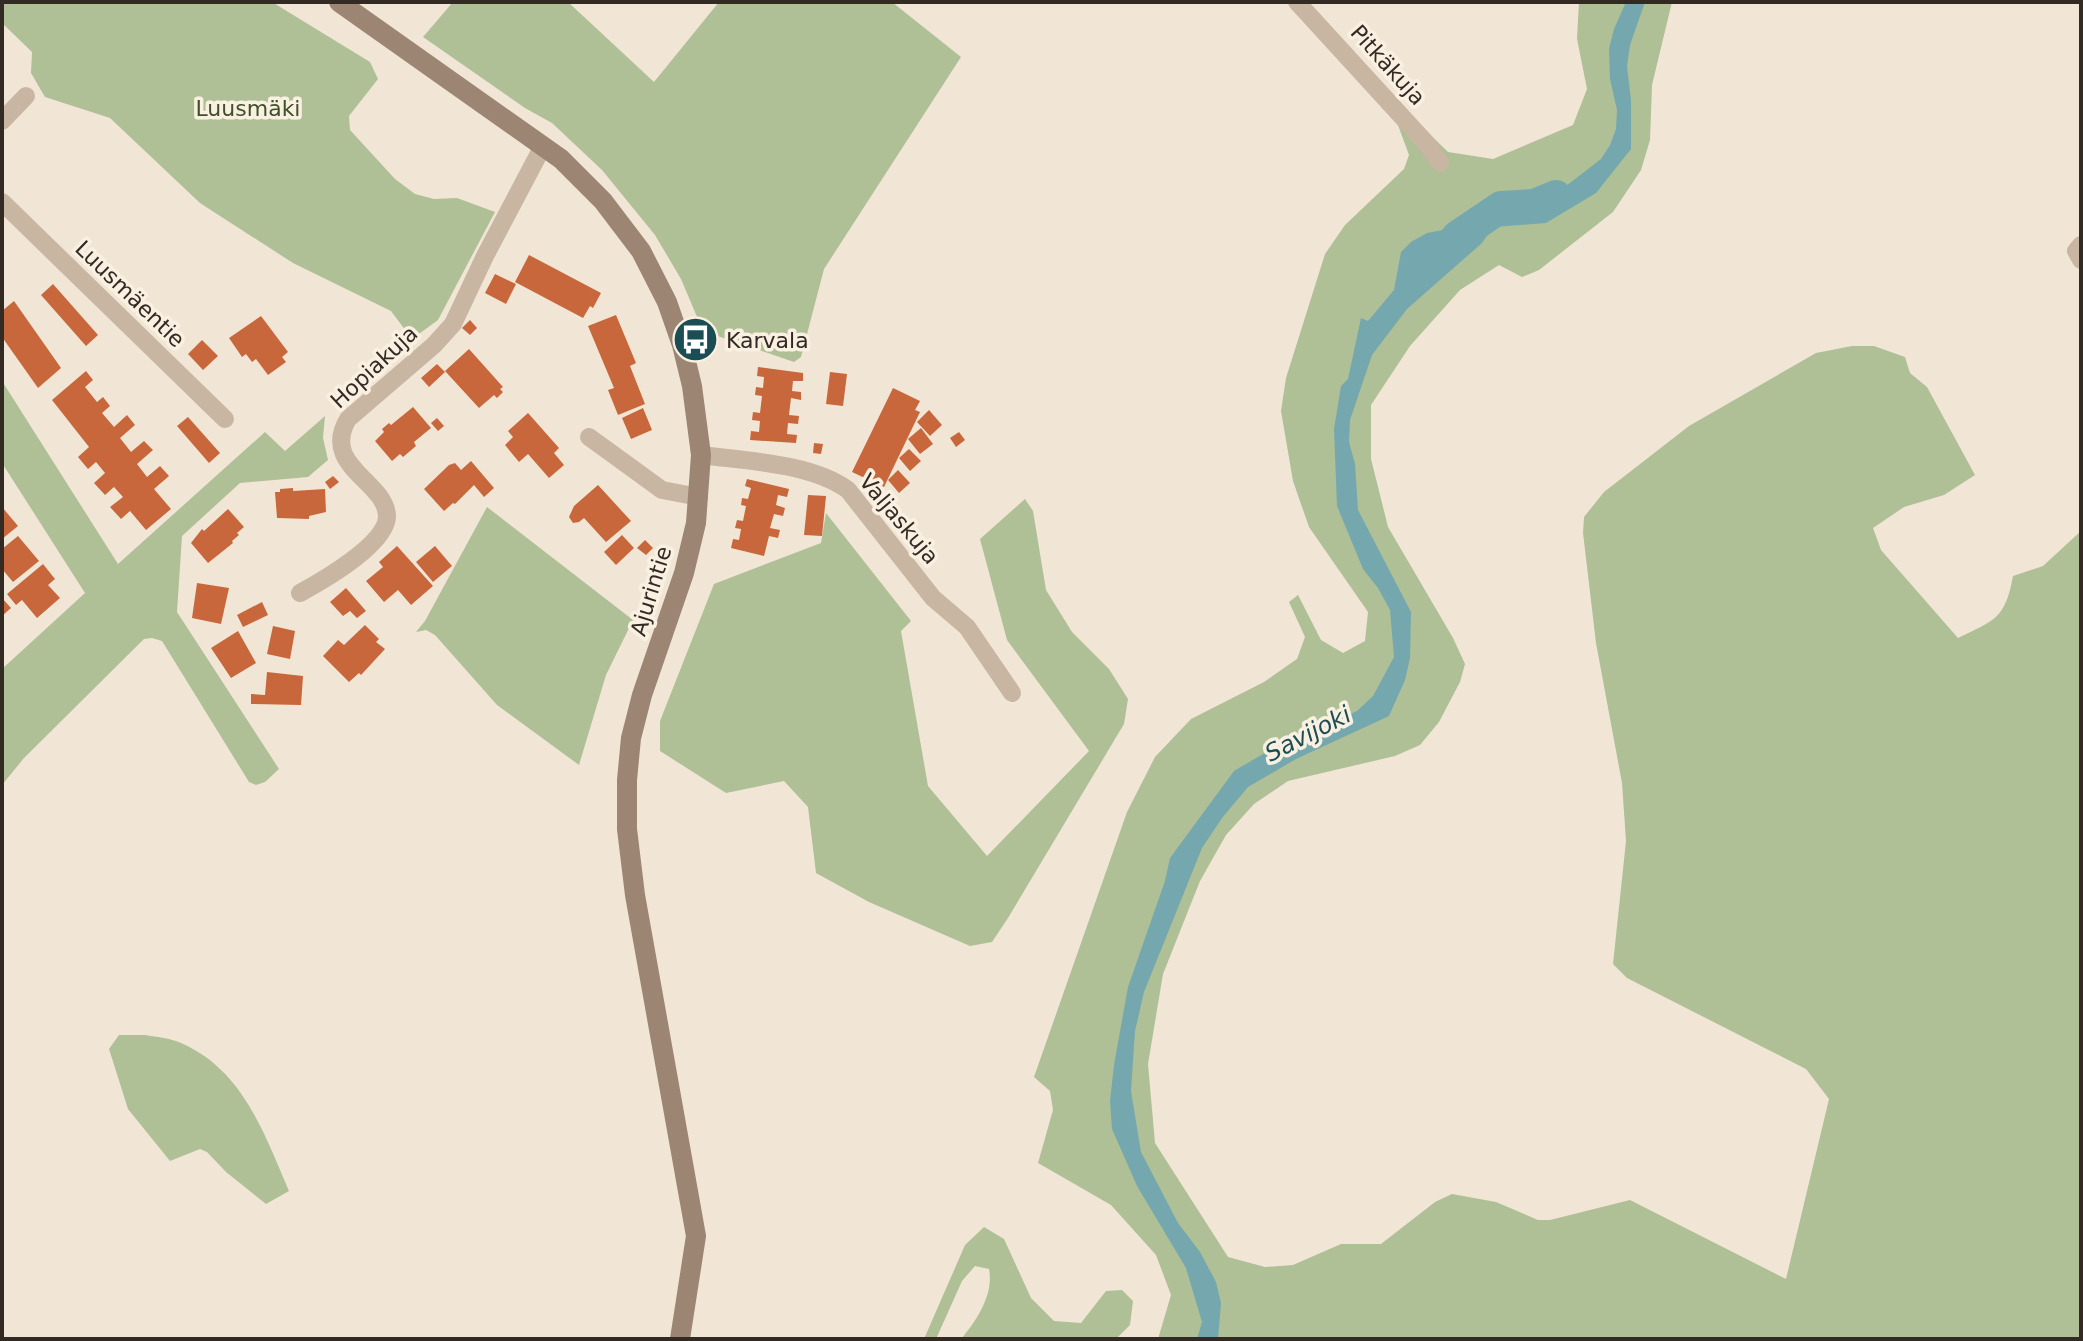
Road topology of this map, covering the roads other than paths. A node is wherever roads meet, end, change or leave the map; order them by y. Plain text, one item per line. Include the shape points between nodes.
1 (339, 2) edge
2 (1297, 2) edge
3 (26, 96) dead end
4 (2, 121) edge
5 (543, 146) junction
6 (1440, 163) dead end
7 (2, 202) edge
8 (2081, 245) edge
9 (2081, 260) edge
10 (225, 419) dead end
11 (589, 437) dead end
12 (701, 455) junction
13 (699, 497) junction
14 (300, 593) dead end
15 (1012, 693) dead end
16 (680, 1339) edge

1 - 5 street, Ajurintie
2 - 6 street, Pitkäkuja
3 - 4 street
5 - 12 street, Ajurintie via 603,201 641,251 682,345
5 - 14 street, Hopiakuja via 453,324 340,432 346,458 383,504 387,514 382,530 332,576
7 - 10 street, Luusmäentie
8 - 9 street via 2076,251
11 - 13 street via 662,490
12 - 13 street, Ajurintie
12 - 15 street, Valjaskuja via 805,471 848,490 933,598 967,627
13 - 16 street, Ajurintie via 684,573 631,738 627,780 635,895 696,1236

